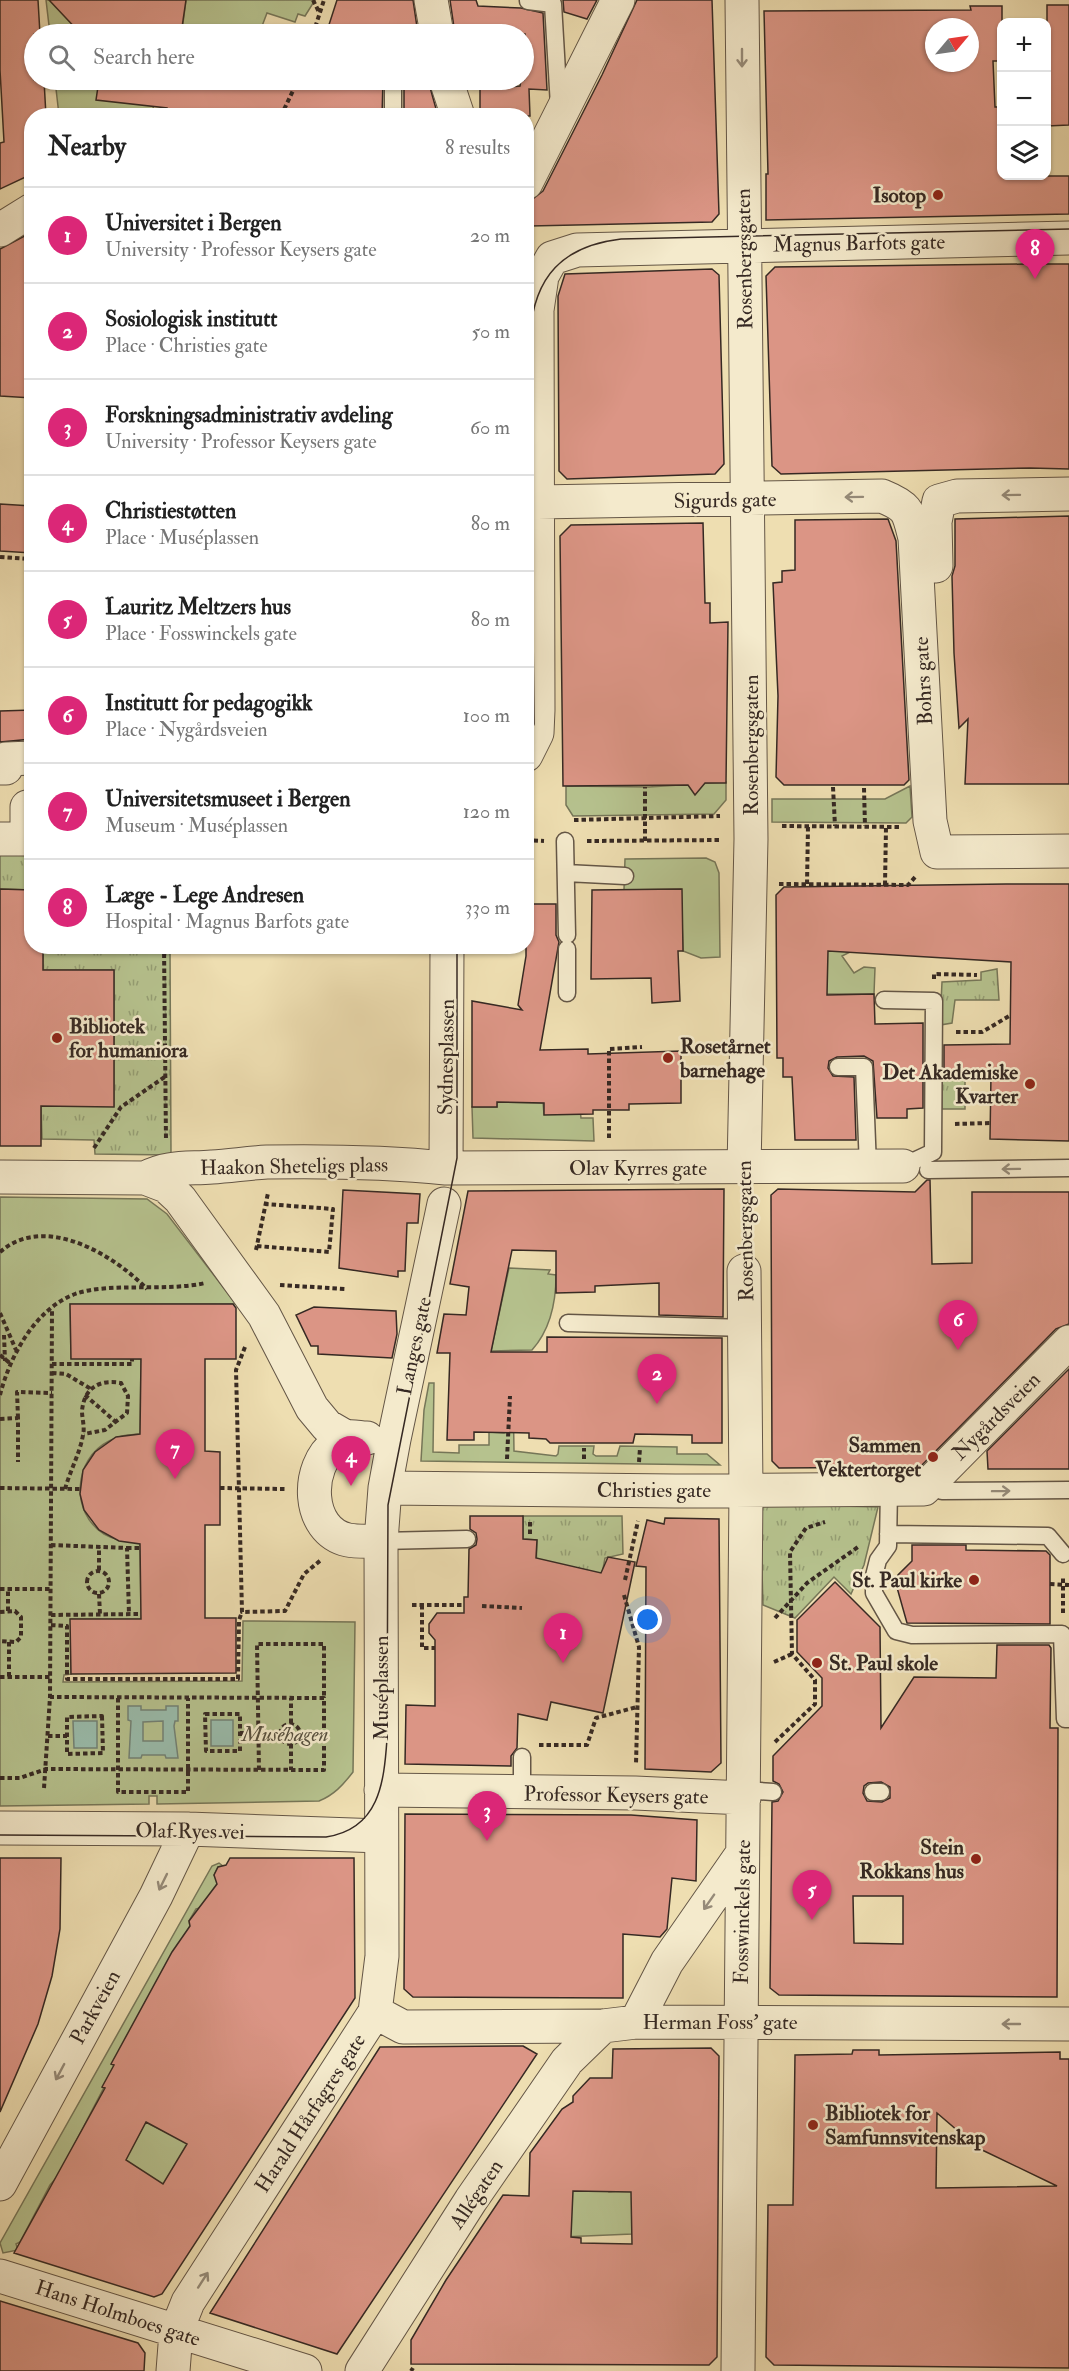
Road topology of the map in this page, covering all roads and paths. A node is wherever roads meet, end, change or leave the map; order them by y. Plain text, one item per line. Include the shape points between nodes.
1 (313, 0) edge
2 (324, 0) edge
3 (431, 0) edge
4 (618, 0) edge
5 (742, 0) edge
6 (528, 1) edge
7 (320, 13) junction
8 (316, 24) edge
9 (435, 24) edge
10 (293, 90) edge
11 (393, 90) edge
12 (449, 90) edge
13 (285, 108) edge
14 (393, 108) edge
15 (455, 108) edge
16 (560, 119) junction
17 (534, 168) edge
18 (24, 215) edge
19 (0, 230) edge
20 (1069, 238) edge
21 (743, 244) junction
22 (1069, 494) edge
23 (748, 499) junction
24 (538, 502) junction
25 (921, 516) junction
26 (0, 557) edge
27 (24, 559) edge
28 (534, 739) edge
29 (24, 758) edge
30 (0, 768) edge
31 (645, 787) dead end
32 (833, 787) dead end
33 (864, 788) dead end
34 (716, 816) dead end
35 (645, 818) junction
36 (565, 820) dead end
37 (780, 826) dead end
38 (808, 826) junction
39 (835, 826) junction
40 (865, 826) junction
41 (0, 839) edge
42 (24, 839) edge
43 (717, 840) dead end
44 (565, 841) dead end
45 (615, 841) dead end
46 (645, 841) junction
47 (1069, 851) edge
48 (566, 873) junction
49 (625, 876) dead end
50 (779, 884) dead end
51 (807, 884) junction
52 (885, 885) junction
53 (909, 885) dead end
54 (164, 954) edge
55 (447, 954) edge
56 (976, 975) dead end
57 (934, 979) dead end
58 (567, 993) dead end
59 (884, 1000) dead end
60 (1011, 1015) dead end
61 (934, 1032) junction
62 (642, 1047) dead end
63 (838, 1067) dead end
64 (166, 1076) junction
65 (990, 1123) dead end
66 (934, 1125) junction
67 (165, 1138) dead end
68 (269, 1162) junction
69 (868, 1167) junction
70 (446, 1168) junction
71 (608, 1168) junction
72 (744, 1168) junction
73 (915, 1168) junction
74 (1069, 1168) edge
75 (0, 1177) edge
76 (94, 1178) junction
77 (145, 1178) junction
78 (265, 1204) junction
79 (444, 1204) dead end
80 (257, 1246) junction
81 (0, 1252) edge
82 (744, 1271) joint
83 (236, 1275) junction
84 (147, 1289) junction
85 (345, 1289) dead end
86 (52, 1309) junction
87 (0, 1313) edge
88 (264, 1315) junction
89 (568, 1323) dead end
90 (746, 1328) junction
91 (9, 1332) junction
92 (4, 1335) junction
93 (0, 1340) edge
94 (1069, 1342) edge
95 (17, 1351) junction
96 (0, 1355) edge
97 (132, 1359) dead end
98 (5, 1361) junction
99 (11, 1364) junction
100 (52, 1365) junction
101 (52, 1373) junction
102 (91, 1389) junction
103 (52, 1393) junction
104 (0, 1395) edge
105 (86, 1395) junction
106 (510, 1396) dead end
107 (18, 1418) junction
108 (0, 1419) edge
109 (117, 1423) junction
110 (84, 1434) junction
111 (346, 1437) junction
112 (394, 1439) junction
113 (18, 1462) dead end
114 (507, 1462) dead end
115 (0, 1488) edge
116 (220, 1488) dead end
117 (239, 1488) junction
118 (264, 1488) dead end
119 (385, 1488) junction
120 (889, 1488) junction
121 (51, 1489) junction
122 (65, 1489) junction
123 (80, 1489) dead end
124 (746, 1490) junction
125 (933, 1490) junction
126 (1069, 1490) edge
127 (641, 1512) dead end
128 (834, 1519) dead end
129 (888, 1530) junction
130 (467, 1539) dead end
131 (347, 1540) junction
132 (381, 1541) junction
133 (51, 1545) junction
134 (99, 1547) junction
135 (127, 1548) junction
136 (140, 1548) dead end
137 (1063, 1554) joint
138 (99, 1570) junction
139 (625, 1580) dead end
140 (1050, 1584) dead end
141 (1063, 1584) junction
142 (1069, 1585) edge
143 (0, 1589) edge
144 (8, 1589) junction
145 (51, 1589) junction
146 (99, 1594) junction
147 (624, 1595) dead end
148 (791, 1601) junction
149 (403, 1605) dead end
150 (422, 1605) junction
151 (464, 1605) dead end
152 (482, 1606) dead end
153 (522, 1608) dead end
154 (8, 1611) junction
155 (0, 1612) edge
156 (242, 1612) junction
157 (100, 1614) junction
158 (129, 1614) junction
159 (141, 1614) dead end
160 (51, 1615) junction
161 (771, 1622) dead end
162 (51, 1625) junction
163 (1062, 1635) junction
164 (0, 1641) edge
165 (9, 1642) junction
166 (435, 1648) dead end
167 (0, 1677) edge
168 (9, 1677) junction
169 (50, 1677) junction
170 (50, 1697) junction
171 (118, 1698) junction
172 (188, 1698) junction
173 (258, 1698) junction
174 (291, 1698) junction
175 (324, 1698) junction
176 (637, 1707) junction
177 (1069, 1719) edge
178 (291, 1724) junction
179 (240, 1733) junction
180 (258, 1733) junction
181 (324, 1733) junction
182 (280, 1734) junction
183 (300, 1734) junction
184 (48, 1736) junction
185 (67, 1736) junction
186 (291, 1744) junction
187 (772, 1744) dead end
188 (528, 1756) joint
189 (46, 1769) junction
190 (118, 1769) junction
191 (188, 1769) junction
192 (259, 1770) junction
193 (291, 1770) junction
194 (636, 1772) dead end
195 (0, 1778) edge
196 (44, 1788) dead end
197 (381, 1790) junction
198 (522, 1793) junction
199 (754, 1793) junction
200 (0, 1828) edge
201 (188, 1829) junction
202 (381, 1836) junction
203 (742, 1854) junction
204 (375, 2012) junction
205 (636, 2022) junction
206 (741, 2022) junction
207 (1069, 2024) edge
208 (603, 2026) junction
209 (0, 2184) edge
210 (0, 2276) edge
211 (176, 2332) junction
212 (174, 2371) edge
213 (305, 2371) edge
214 (362, 2371) edge
215 (738, 2371) edge

1 - 7 path
2 - 7 path
3 - 9 street
4 - 16 street
5 -> 21 street, Rosenbergsgaten
6 - 16 lane via 553,4
7 - 8 path
10 - 13 path
11 - 14 lane
12 - 15 street
16 - 17 street
18 - 19 street
20 - 21 street, Magnus Barfots gate
21 - 23 street, Rosenbergsgaten
21 - 24 street, Magnus Barfots gate via 577,250 552,258 538,293
22 -> 25 street via 957,496 939,501
23 - 24 street, Sigurds gate
25 -> 23 street, Sigurds gate via 882,496
23 - 72 street, Rosenbergsgaten via 752,839
24 - 28 street via 538,710
25 - 47 street, Bohrs gate via 943,852
26 - 27 path
29 - 30 street via 6,759 6,768
31 - 35 path
32 - 39 path
33 - 40 path
34 - 35 path
35 - 36 path
35 - 46 path
37 - 38 path
38 - 39 path
38 - 51 path
39 - 40 path
40 - 52 path via 889,827
41 - 42 street
43 - 46 path
44 - 48 lane
45 - 46 path
48 - 49 lane
48 - 58 lane
50 - 51 path
51 - 52 path
52 - 53 path
54 - 64 path
55 - 70 street, Sydnesplassen
56 - 57 path via 934,974
59 - 61 lane via 934,1001
60 - 61 path via 982,1032
61 - 66 lane
62 - 71 path via 609,1049
63 - 69 lane via 864,1067
64 - 67 path
64 - 76 path via 121,1107 92,1150
65 - 66 path
66 - 73 lane via 933,1152
68 - 70 street, Haakon Sheteligs plass via 418,1164
68 - 77 street, Haakon Sheteligs plass via 175,1167
68 - 78 path
69 - 72 street, Olav Kyrres gate
69 - 73 street, Olav Kyrres gate
70 - 71 street, Olav Kyrres gate
71 - 72 street, Olav Kyrres gate
72 - 82 path, Rosenbergsgaten
74 -> 73 lane
75 - 76 street, Haakon Sheteligs plass
76 - 77 street, Haakon Sheteligs plass
77 - 83 street, Haakon Sheteligs plass via 166,1186 180,1199
78 - 80 path
78 - 80 path via 333,1209 329,1252
79 - 112 street, Langes gate
80 - 83 path via 254,1257
81 - 84 path via 28,1238 54,1236 104,1257
82 - 90 street, Rosenbergsgaten
83 - 84 path via 184,1288
83 - 85 path
83 - 88 street, Haakon Sheteligs plass
84 - 86 path via 75,1294
86 - 95 path
86 - 100 path
87 - 91 path
88 - 111 street, Haakon Sheteligs plass via 312,1408 327,1426
88 - 117 path via 236,1370
89 - 90 lane
90 - 124 street, Rosenbergsgaten
91 - 92 path
91 - 95 path
92 - 93 path
92 - 98 path
94 - 125 street, Nygårdsveien
95 - 99 path
96 - 98 path
97 - 100 path via 132,1364
98 - 99 path
99 - 104 path
100 - 101 path
101 - 102 path via 66,1374
101 - 103 path
102 - 105 path
102 - 109 path via 97,1383 121,1383 128,1396 128,1413
103 - 107 path via 17,1392
103 - 121 path
105 - 109 path
105 - 110 path via 82,1412
106 - 114 path
107 - 108 path
107 - 113 path
109 - 110 path
110 - 122 path
111 - 112 street
111 - 131 street via 328,1450 317,1468 313,1489 316,1509 330,1530
112 - 119 street, Langes gate
115 - 121 path
116 - 117 path
117 - 118 path
117 - 156 path
119 - 124 street, Christies gate
119 - 132 street, Muséplassen
120 - 124 street, Christies gate
120 - 125 street, Christies gate
120 - 129 lane
121 - 122 path
121 - 133 path
122 - 123 path
124 - 199 street, Fosswinckels gate
125 -> 126 lane
127 - 139 path
128 - 148 path via 806,1528 790,1552
129 - 137 lane via 1048,1536
129 - 148 path via 807,1583
129 - 163 lane via 888,1546 878,1560 874,1576 874,1593 896,1631 912,1635
130 - 132 lane
131 - 132 street
131 - 156 path via 304,1574 285,1611
132 - 197 street, Muséplassen
133 - 134 path
133 - 145 path
134 - 135 path
134 - 138 path
135 - 136 path
135 - 158 path
137 - 141 path
138 - 146 path via 106,1576 107,1588
138 - 146 path via 89,1575 90,1589
140 - 141 path
141 - 142 path
141 - 163 path
143 - 144 path
144 - 145 path
144 - 154 path
145 - 160 path
146 - 157 path
147 - 176 path via 639,1647
148 - 161 path
148 - 187 path via 792,1654 815,1680 815,1704
149 - 150 path
150 - 151 path
150 - 166 path via 422,1648
152 - 153 path
154 - 155 path
154 - 165 path via 21,1617 21,1637
156 - 162 path via 238,1678 67,1679 67,1626
157 - 158 path
157 - 160 path
158 - 159 path
160 - 162 path
162 - 169 path
163 - 177 lane via 1065,1719
164 - 165 path
165 - 168 path
167 - 168 path
168 - 169 path
169 - 170 path
170 - 171 path
170 - 184 path
171 - 172 path
171 - 190 path
172 - 173 path
172 - 191 path
173 - 174 path
173 - 175 path via 257,1644 324,1644
173 - 180 path
174 - 175 path
174 - 178 path
175 - 181 path
176 - 188 path via 596,1718 587,1745 535,1745
176 - 194 path
178 - 182 path via 283,1726
178 - 183 path
179 - 179 path via 240,1714 205,1714 206,1751 240,1751
179 - 180 path
180 - 182 path
180 - 192 path
181 - 183 path
181 - 193 path via 324,1770
182 - 186 path via 283,1741
183 - 186 path
184 - 185 path
184 - 189 path
185 - 185 path via 67,1754 103,1753 102,1716 67,1717
186 - 193 path
188 - 198 lane
189 - 190 path
189 - 195 path via 20,1778
189 - 196 path
190 - 191 path
190 - 191 path via 118,1792 188,1792
191 - 192 path
192 - 193 path
197 - 198 street, Professor Keysers gate
197 - 202 street, Muséplassen
198 - 199 street, Professor Keysers gate
199 - 203 street, Fosswinckels gate
200 - 201 street, Olaf Ryes vei
201 - 202 street, Olaf Ryes vei
201 -> 209 street, Parkveien via 156,1896
202 - 204 street, Harald Hårfagres gate via 382,1956
203 -> 205 street via 667,1962
203 - 206 street, Fosswinckels gate
204 - 208 street, Herman Foss' gate via 403,2026
211 -> 204 street, Harald Hårfagres gate via 188,2302
205 - 206 street, Herman Foss' gate
205 - 208 street, Herman Foss' gate
207 -> 206 street, Herman Foss' gate
206 - 215 street, Fosswinckels gate
208 - 214 street, Allégaten via 567,2061 471,2200
210 - 211 street, Hans Holmboes gate
211 - 212 street, Harald Hårfagres gate
211 - 213 street, Hans Holmboes gate

